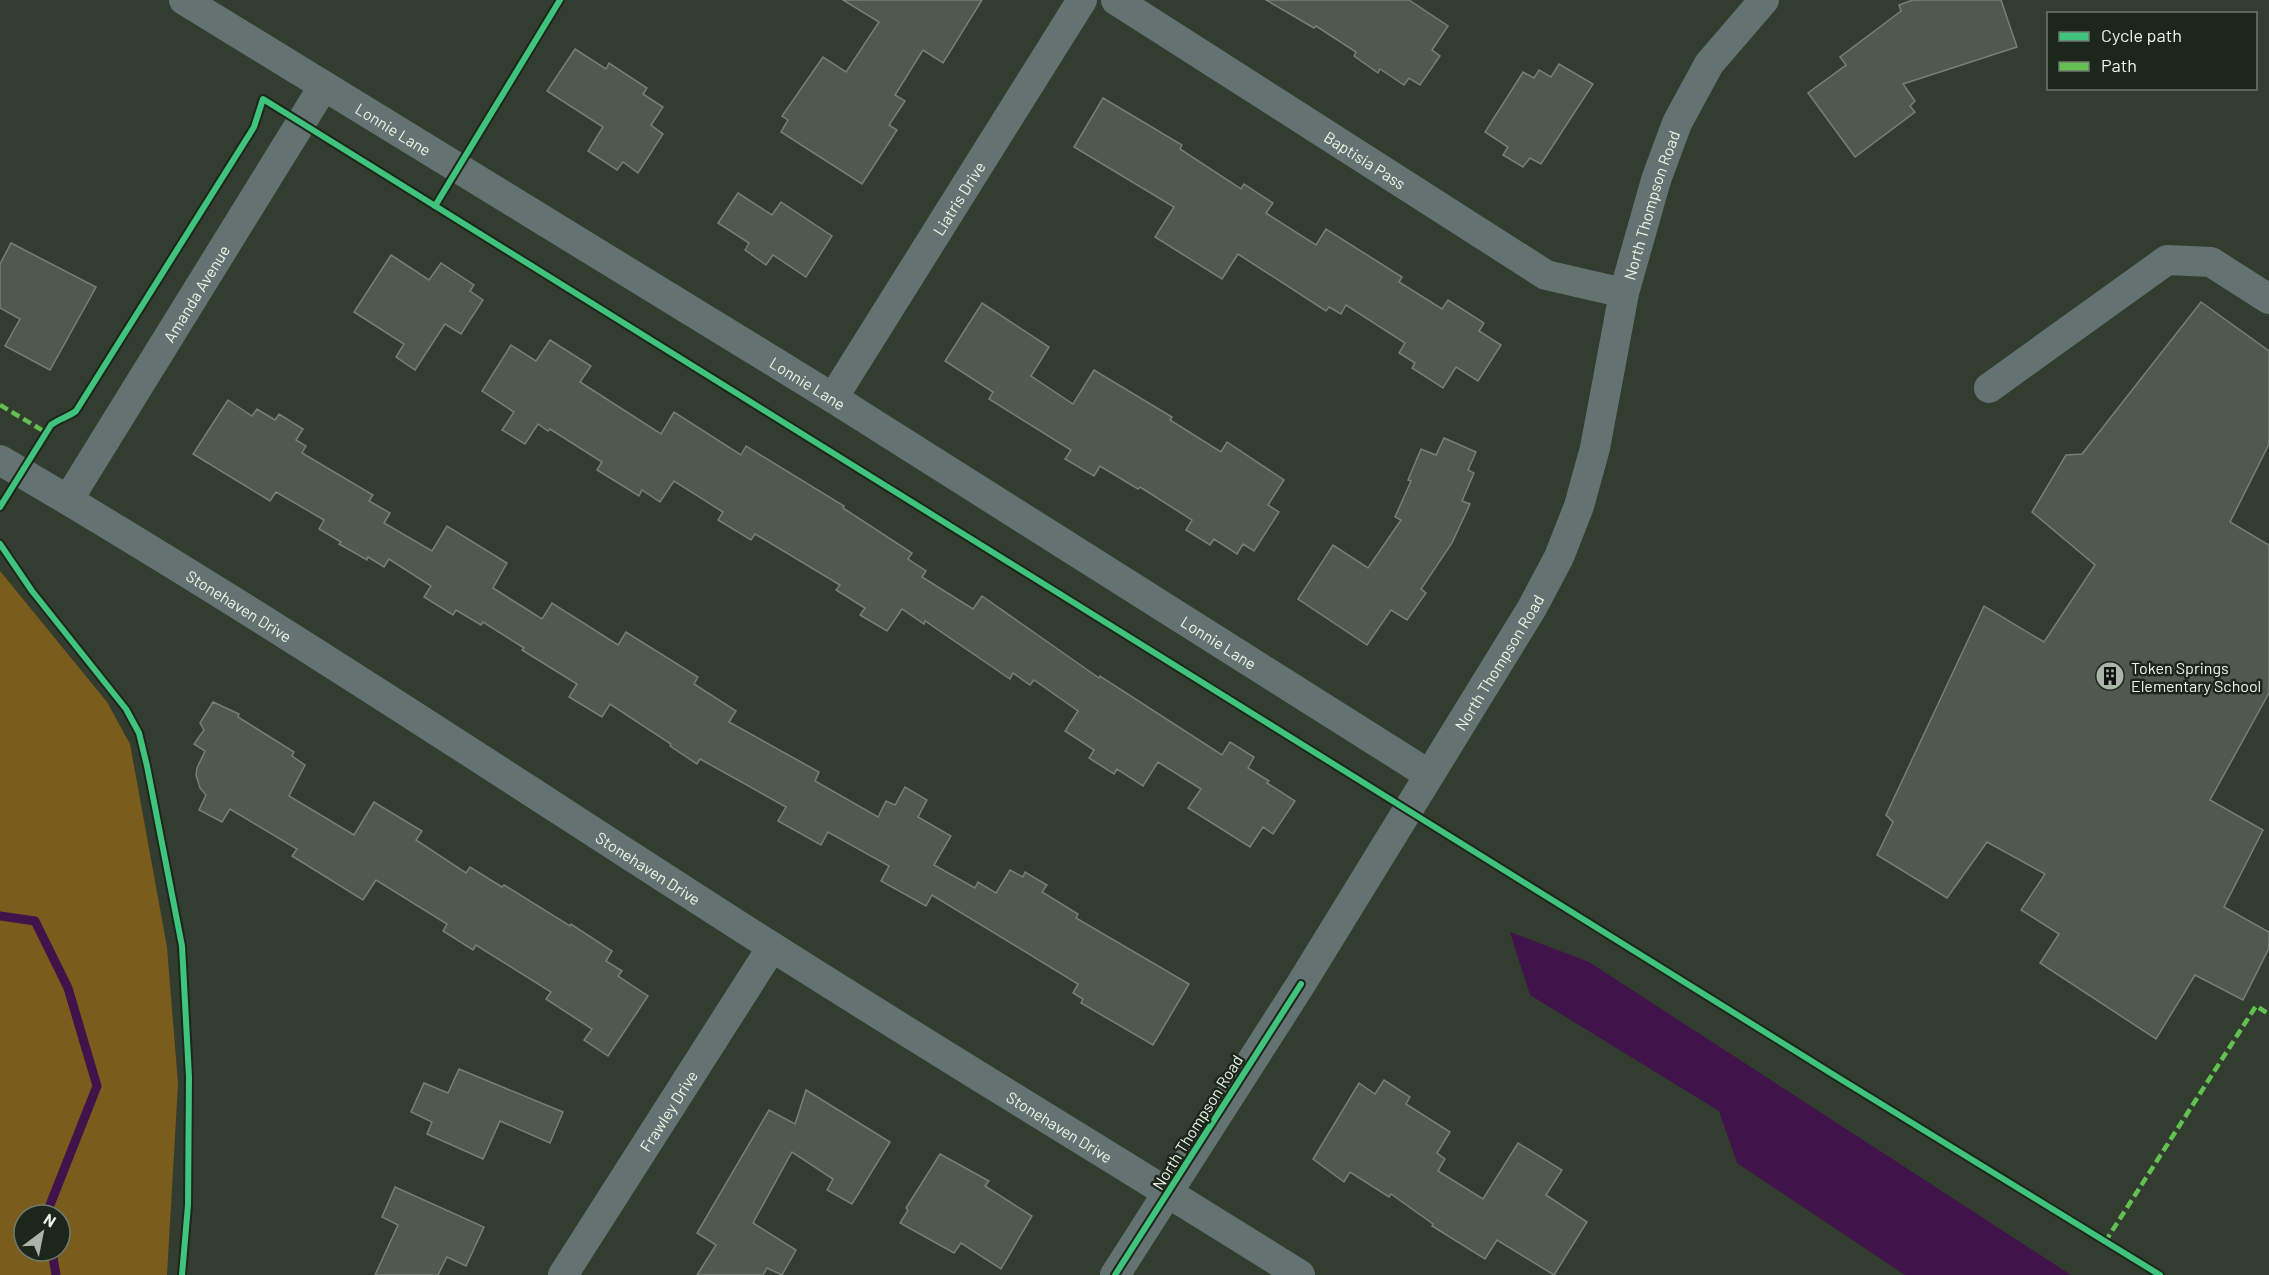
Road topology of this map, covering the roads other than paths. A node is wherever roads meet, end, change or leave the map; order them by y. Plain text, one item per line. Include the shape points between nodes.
1 (184, 0) edge
2 (1082, 0) edge
3 (1116, 0) edge
4 (1764, 0) edge
5 (323, 87) junction
6 (1624, 293) junction
7 (2269, 299) edge
8 (1989, 388) dead end
9 (834, 398) junction
10 (0, 460) edge
11 (68, 500) junction
12 (1428, 774) junction
13 (772, 947) junction
14 (1168, 1192) junction
15 (563, 1275) edge
16 (1115, 1275) edge
17 (1300, 1275) edge

1 - 5 street, Lonnie Lane
2 - 9 street, Liatris Drive
3 - 6 street, Baptisia Pass via 1546,275
4 - 6 street, North Thompson Road via 1709,64 1677,123 1656,180
5 - 9 street, Lonnie Lane
5 - 11 street, Amanda Avenue
6 - 12 street, North Thompson Road via 1580,506 1532,608
7 - 8 street via 2211,262 2167,260
9 - 12 street, Lonnie Lane
10 - 11 street, Stonehaven Drive
11 - 13 street, Stonehaven Drive via 367,684
12 - 14 street, North Thompson Road via 1301,984
13 - 14 street, Stonehaven Drive
13 - 15 street, Frawley Drive
14 - 16 street, North Thompson Road
14 - 17 street, Stonehaven Drive

